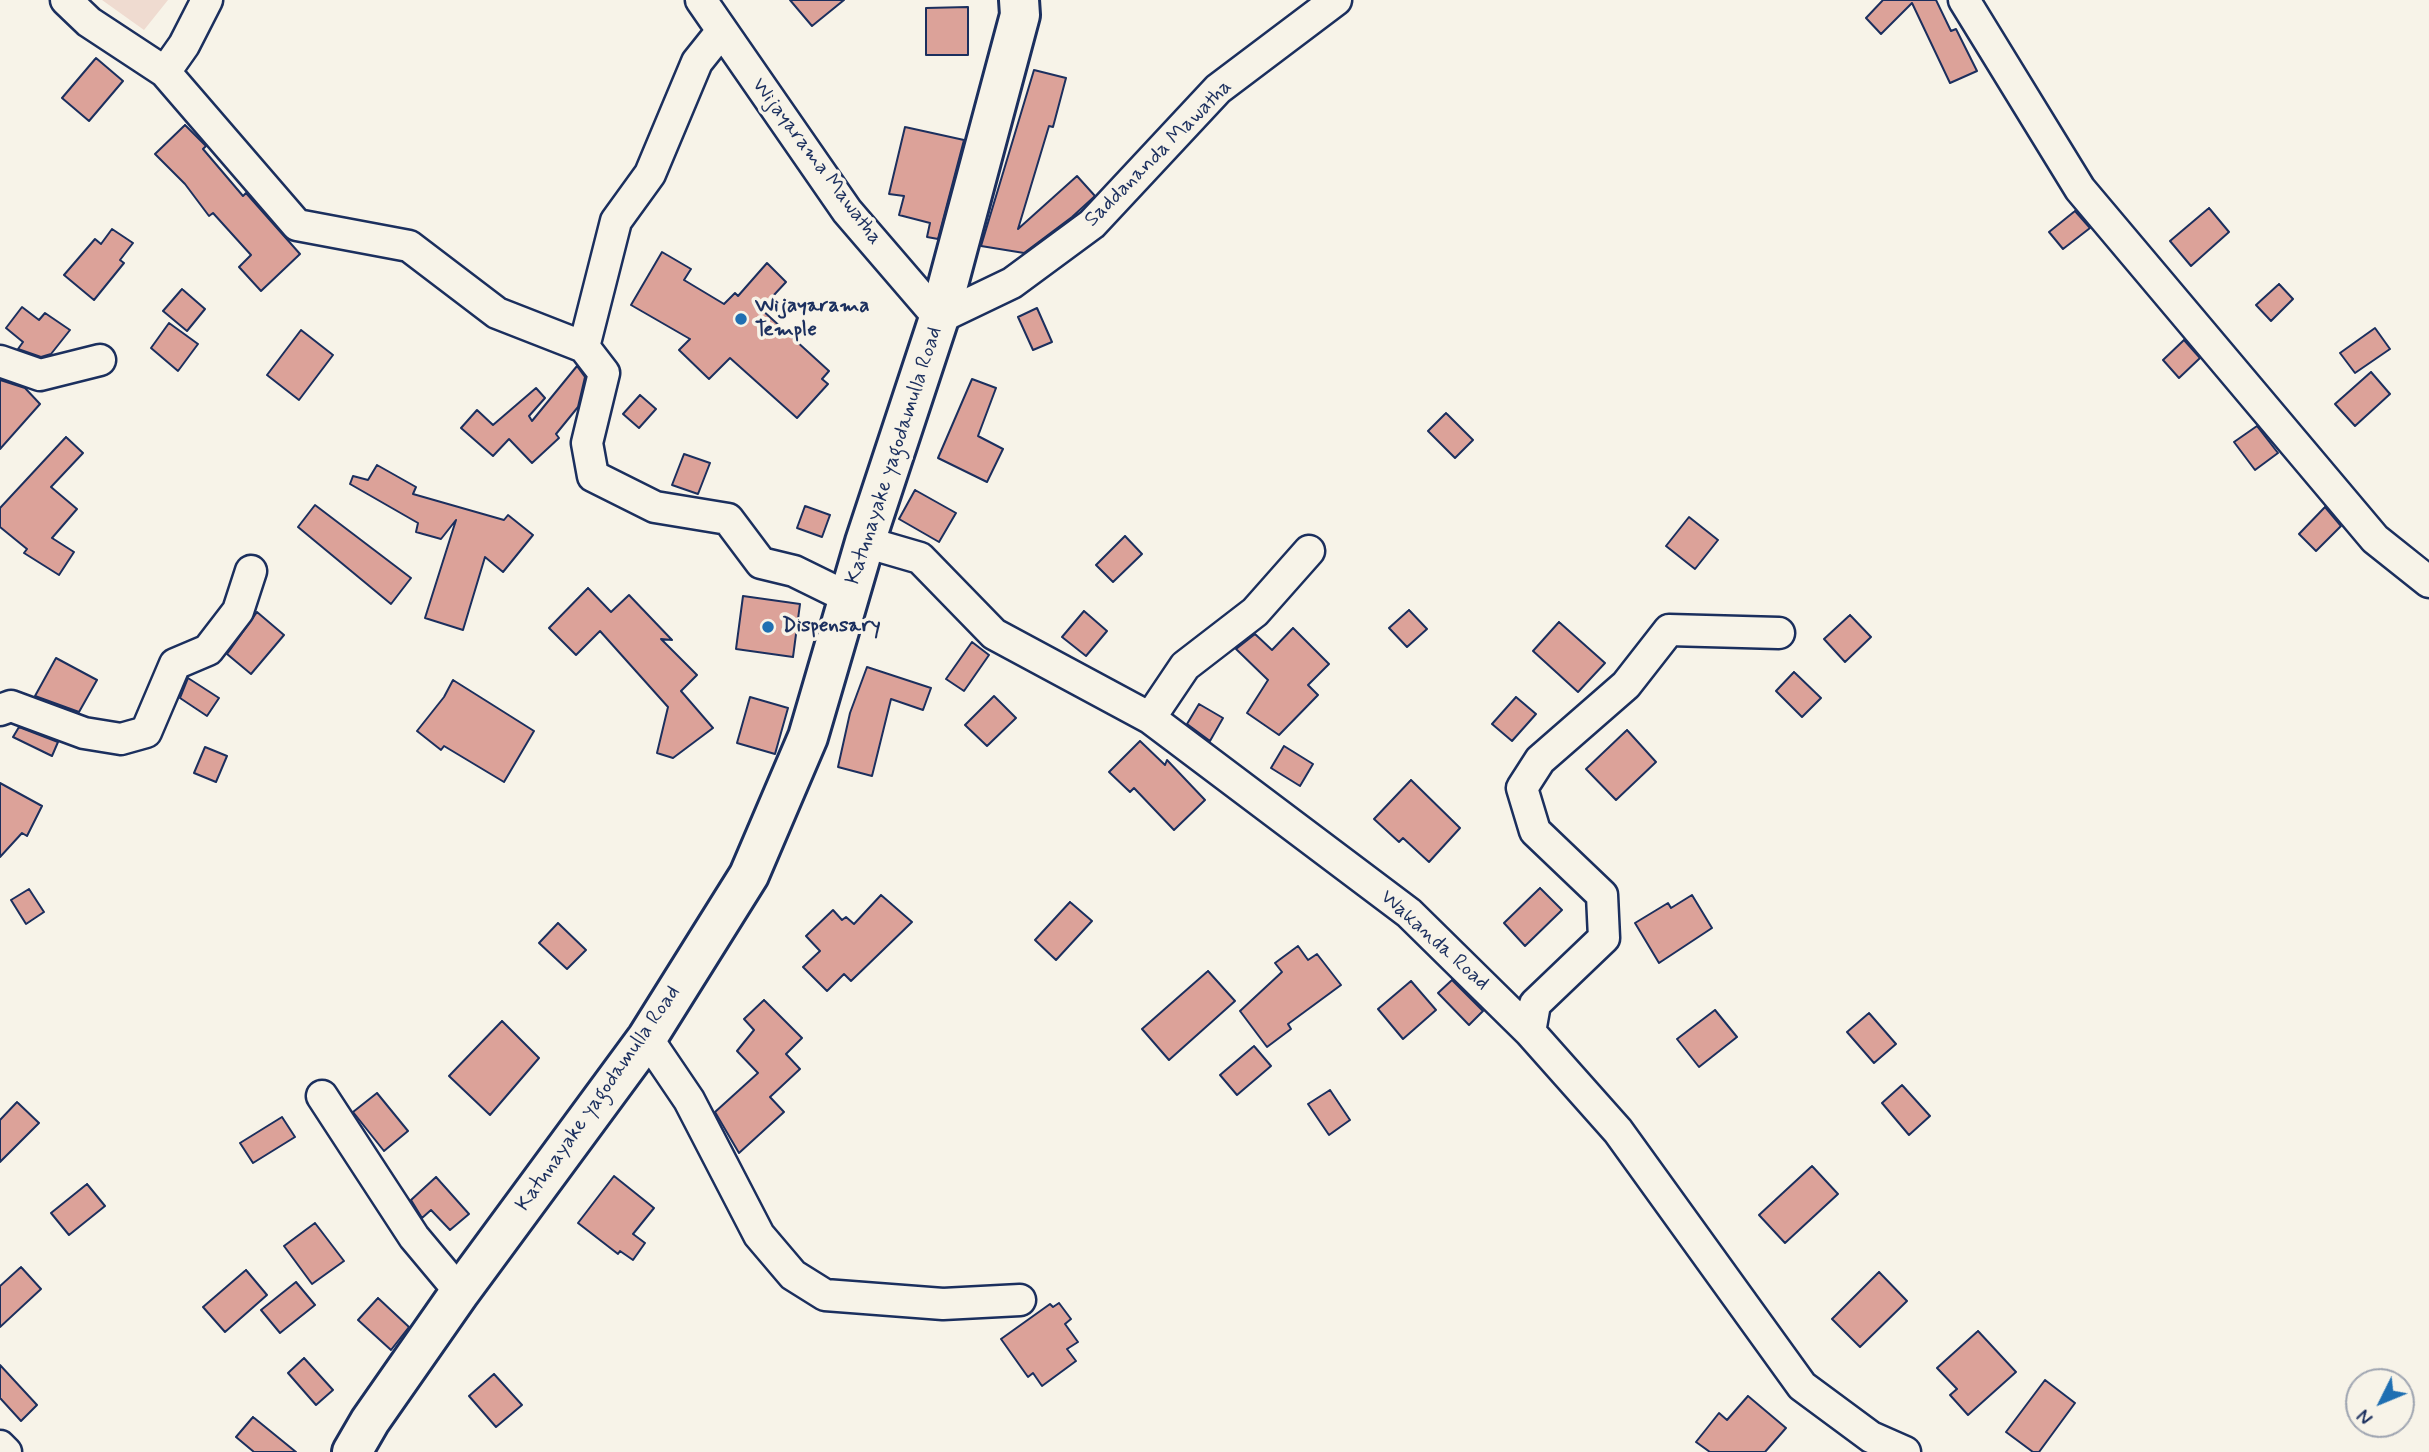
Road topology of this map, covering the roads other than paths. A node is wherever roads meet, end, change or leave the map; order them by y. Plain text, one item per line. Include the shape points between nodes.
1 (66, 0) edge
2 (206, 0) edge
3 (701, 0) edge
4 (1019, 0) edge
5 (1336, 0) edge
6 (1964, 0) edge
7 (721, 32) junction
8 (165, 72) junction
9 (939, 318) junction
10 (586, 351) junction
11 (100, 360) dead end
12 (0, 361) edge
13 (865, 542) junction
14 (1309, 551) dead end
15 (251, 571) dead end
16 (2429, 582) edge
17 (849, 598) junction
18 (1779, 633) dead end
19 (0, 710) edge
20 (1150, 718) junction
21 (1531, 1032) junction
22 (646, 1038) junction
23 (323, 1096) dead end
24 (460, 1292) junction
25 (1020, 1300) dead end
26 (0, 1446) edge
27 (6, 1452) edge
28 (352, 1452) edge
29 (1905, 1452) edge

1 - 8 street via 89,22
2 - 8 street
3 - 7 street, Wijayarama Mawatha
4 - 9 main road, Katunayake yagodamulla Road via 1020,15
5 - 9 street, Saddananda Mawatha via 1218,89 1093,224 1012,284
6 - 16 street via 2080,189 2375,539
7 - 9 street, Wijayarama Mawatha via 847,211
7 - 10 street via 697,62 650,174 616,220
8 - 10 street via 297,225 410,246 497,313
9 - 13 main road, Katunayake yagodamulla Road
10 - 17 street via 604,373 587,443 593,476 655,507 728,519 761,563 794,571
11 - 12 street via 40,375
13 - 17 main road, Katunayake yagodamulla Road
13 - 20 street, Wakanda Road via 920,558 995,634
14 - 20 street via 1255,612 1185,666
15 - 19 street via 238,611 208,650 175,664 146,732 121,739 84,733 11,706
17 - 22 main road, Katunayake yagodamulla Road via 808,737 749,874
18 - 21 street via 1670,630 1626,684 1539,760 1522,788 1535,831 1602,895 1604,938 1535,1004
20 - 21 street, Wakanda Road via 1409,913
21 - 29 street, Wakanda Road via 1618,1131 1802,1386 1871,1437
22 - 24 main road, Katunayake yagodamulla Road
22 - 25 street via 690,1100 759,1235 793,1275 825,1296 943,1304
23 - 24 street via 414,1237
24 - 28 main road, Katunayake yagodamulla Road
26 - 27 street

